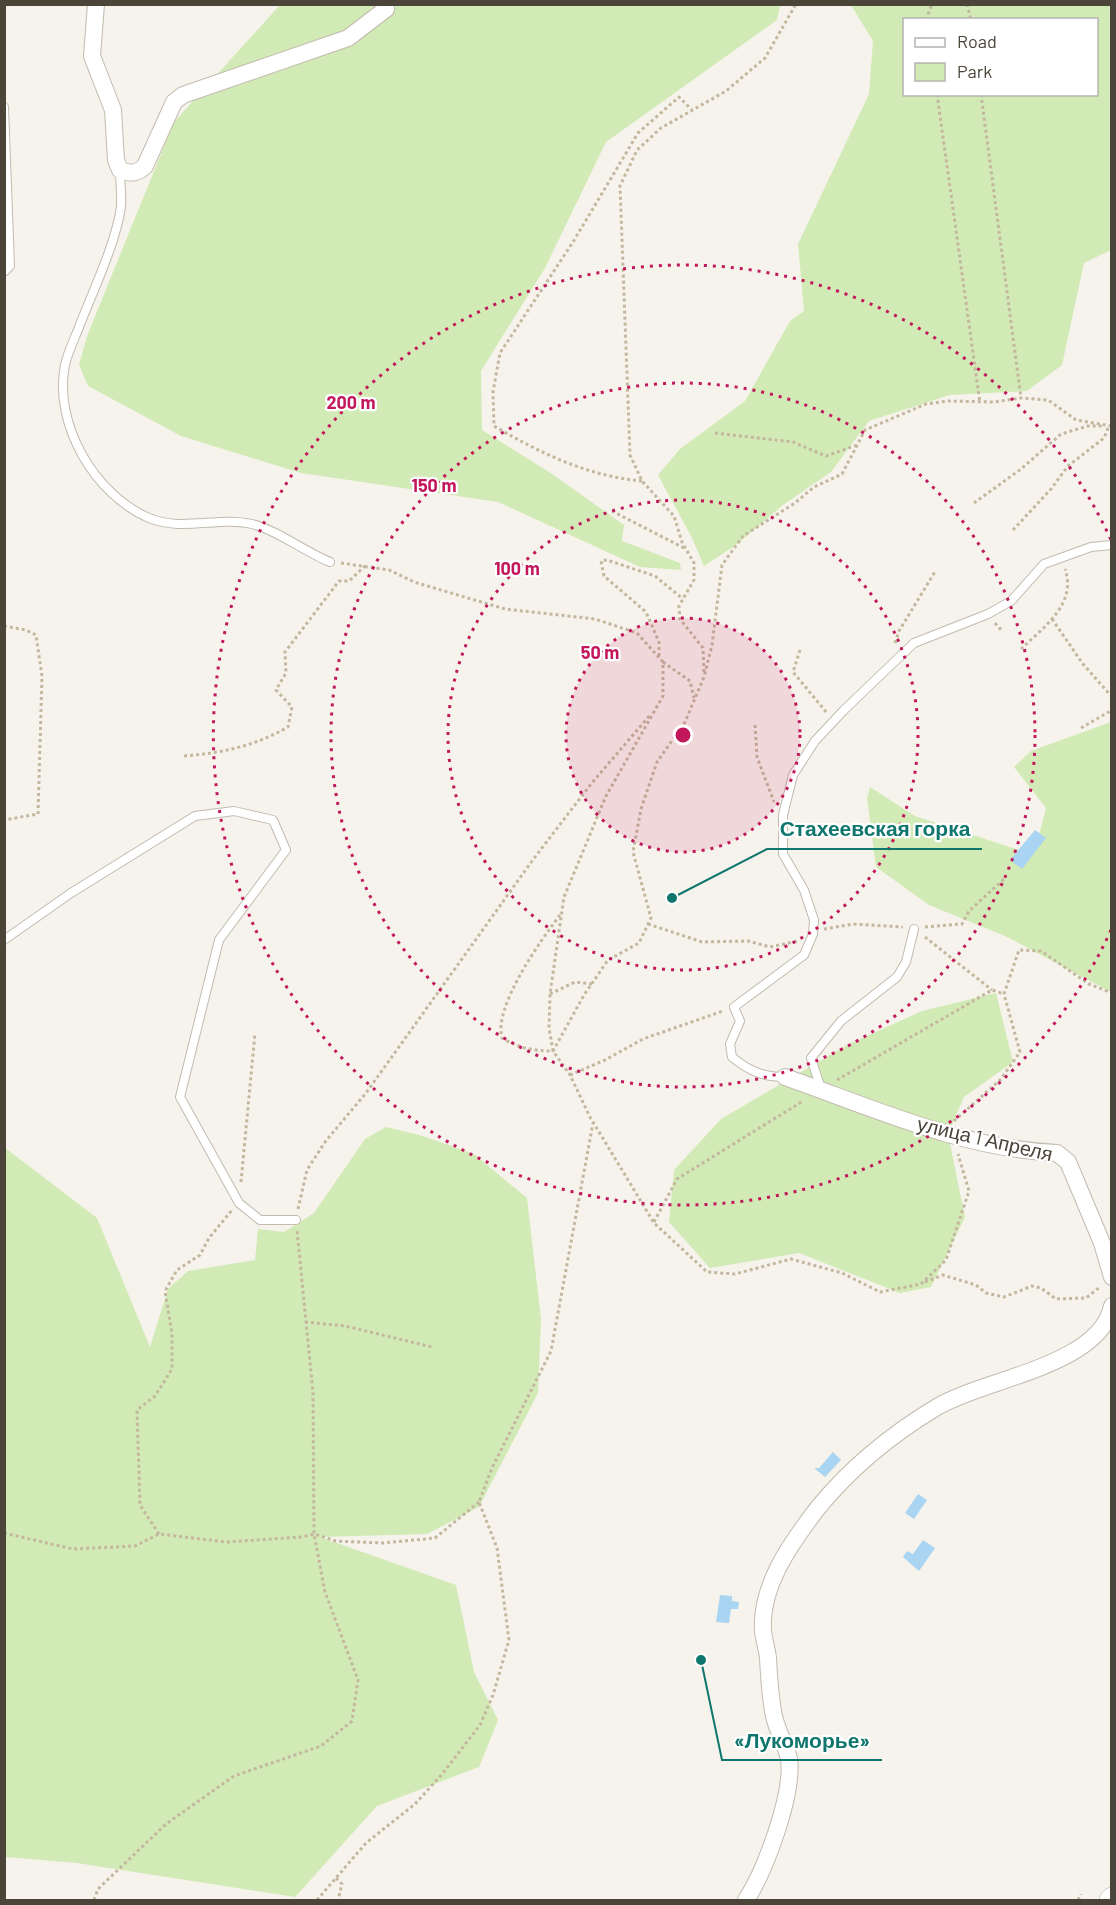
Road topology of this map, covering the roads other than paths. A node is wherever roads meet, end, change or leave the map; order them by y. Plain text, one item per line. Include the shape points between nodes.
1 (96, 4) edge
2 (386, 9) dead end
3 (4, 107) edge
4 (120, 170) junction
5 (4, 272) edge
6 (1112, 545) edge
7 (330, 562) road end
8 (914, 929) road end
9 (4, 940) edge
10 (785, 1077) joint
11 (821, 1090) junction
12 (296, 1220) road end
13 (1107, 1281) edge
14 (1112, 1306) edge
15 (746, 1900) edge

1 - 4 street via 92,56 114,110
2 - 4 street via 348,38 183,95 174,102 145,166 139,172
3 - 5 lane via 10,266
4 - 7 lane via 121,207 65,366 65,400 73,433 90,468 117,499 147,517 169,524 253,524
6 - 10 lane via 1091,547 1044,564 1011,602 914,644 833,722 793,775 783,826 783,854 804,890 814,920 813,934 804,955 789,969 734,1007 740,1021 730,1044 732,1058 746,1068 767,1077
8 - 11 lane via 906,962 897,976 841,1021 811,1059
9 - 12 lane via 195,816 234,811 273,820 286,850 219,940 180,1097 239,1203 260,1220
10 - 11 street, улица 1 Апреля
11 - 13 street, улица 1 Апреля via 943,1131 1033,1152 1057,1153 1068,1162 1102,1243
14 - 15 street via 1100,1331 1046,1367 997,1381 939,1406 880,1446 838,1484 785,1554 767,1598 763,1630 774,1718 789,1758 787,1789 779,1824

